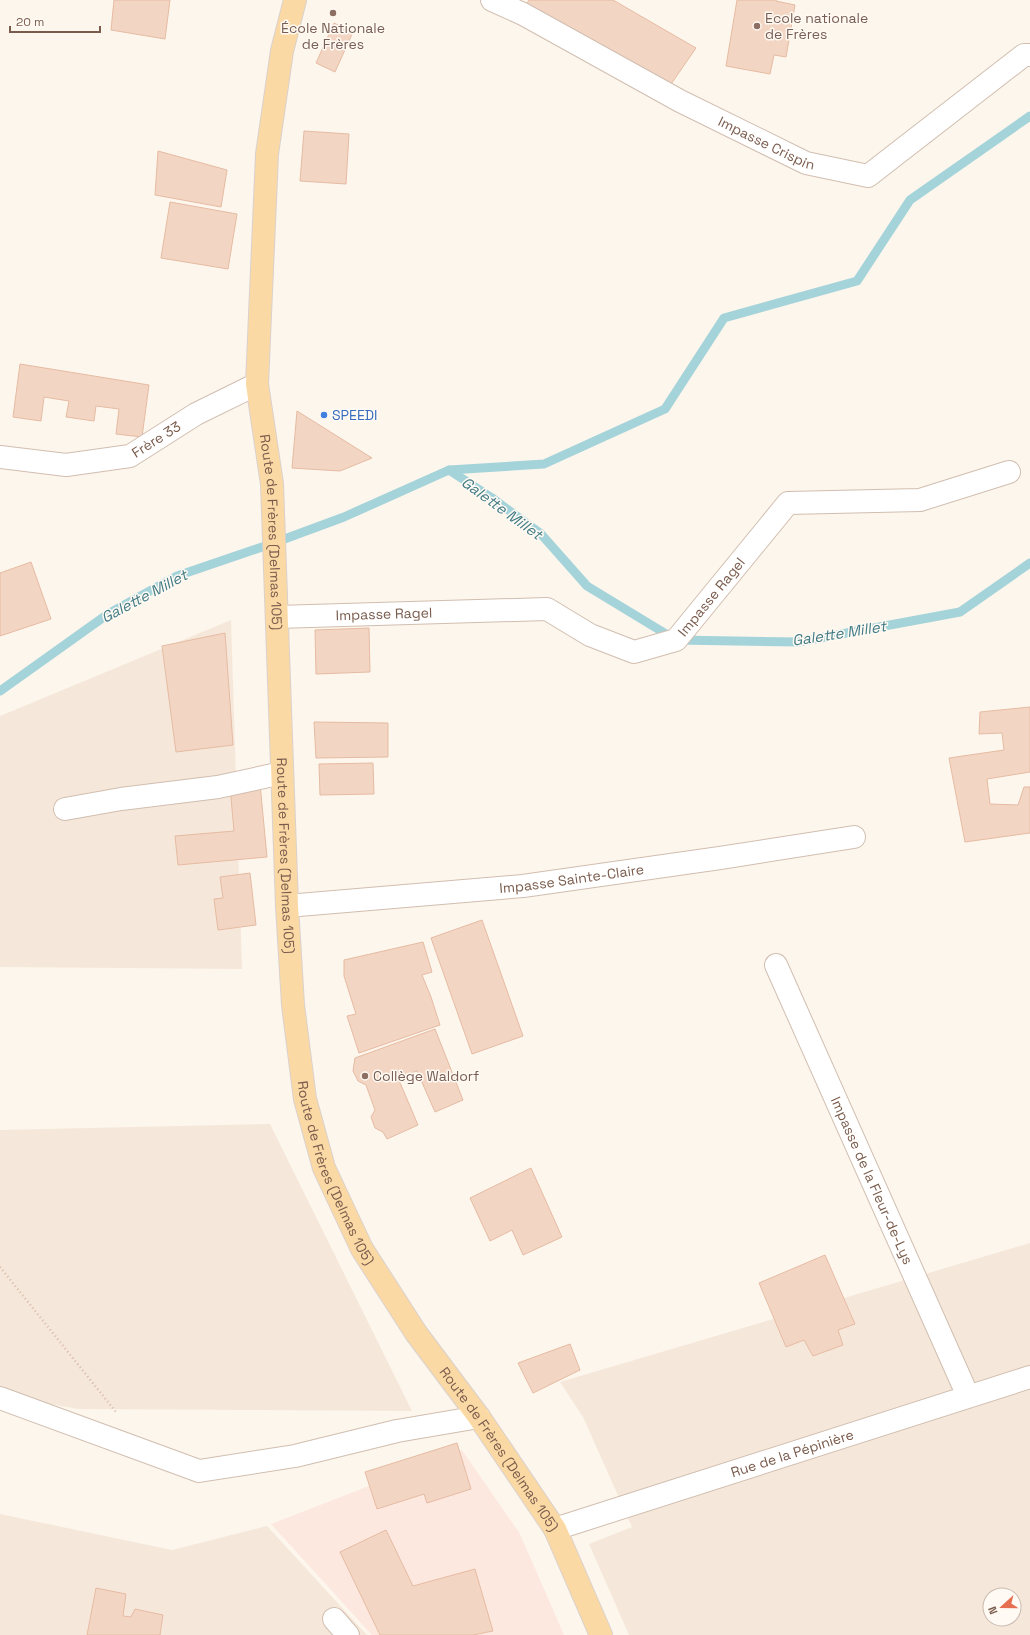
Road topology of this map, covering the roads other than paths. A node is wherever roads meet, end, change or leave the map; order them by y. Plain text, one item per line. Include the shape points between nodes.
1 (295, 0) edge
2 (492, 0) edge
3 (1030, 55) edge
4 (257, 384) junction
5 (0, 457) edge
6 (1009, 472) dead end
7 (277, 617) junction
8 (282, 773) junction
9 (65, 809) dead end
10 (854, 837) dead end
11 (287, 906) junction
12 (776, 965) dead end
13 (1030, 1377) edge
14 (968, 1396) junction
15 (0, 1398) edge
16 (479, 1417) junction
17 (554, 1529) junction
18 (334, 1619) dead end
19 (348, 1635) edge
20 (601, 1635) edge

1 - 4 main road, Route de Frères (Delmas 105) via 282,51 267,154
2 - 3 street, Impasse Crispin via 523,14 680,101 806,162 868,176 1024,55
4 - 5 street, Frère 33 via 196,414 130,456 66,465
4 - 7 main road, Route de Frères (Delmas 105) via 272,484
6 - 7 street, Impasse Ragel via 920,500 788,503 676,640 634,652 590,635 547,609
7 - 8 main road, Route de Frères (Delmas 105)
8 - 9 street via 218,787
8 - 11 main road, Route de Frères (Delmas 105)
10 - 11 street, Impasse Sainte-Claire via 523,886
11 - 16 main road, Route de Frères (Delmas 105) via 293,1005 305,1099 324,1168 362,1249 416,1333
12 - 14 street, Impasse de la Fleur-de-Lys
13 - 14 street, Rue de la Pépinière
14 - 17 street, Rue de la Pépinière
15 - 16 street via 199,1471 295,1456 397,1431
16 - 17 main road, Route de Frères (Delmas 105)
17 - 20 main road, Route de Frères (Delmas 105)
18 - 19 street

